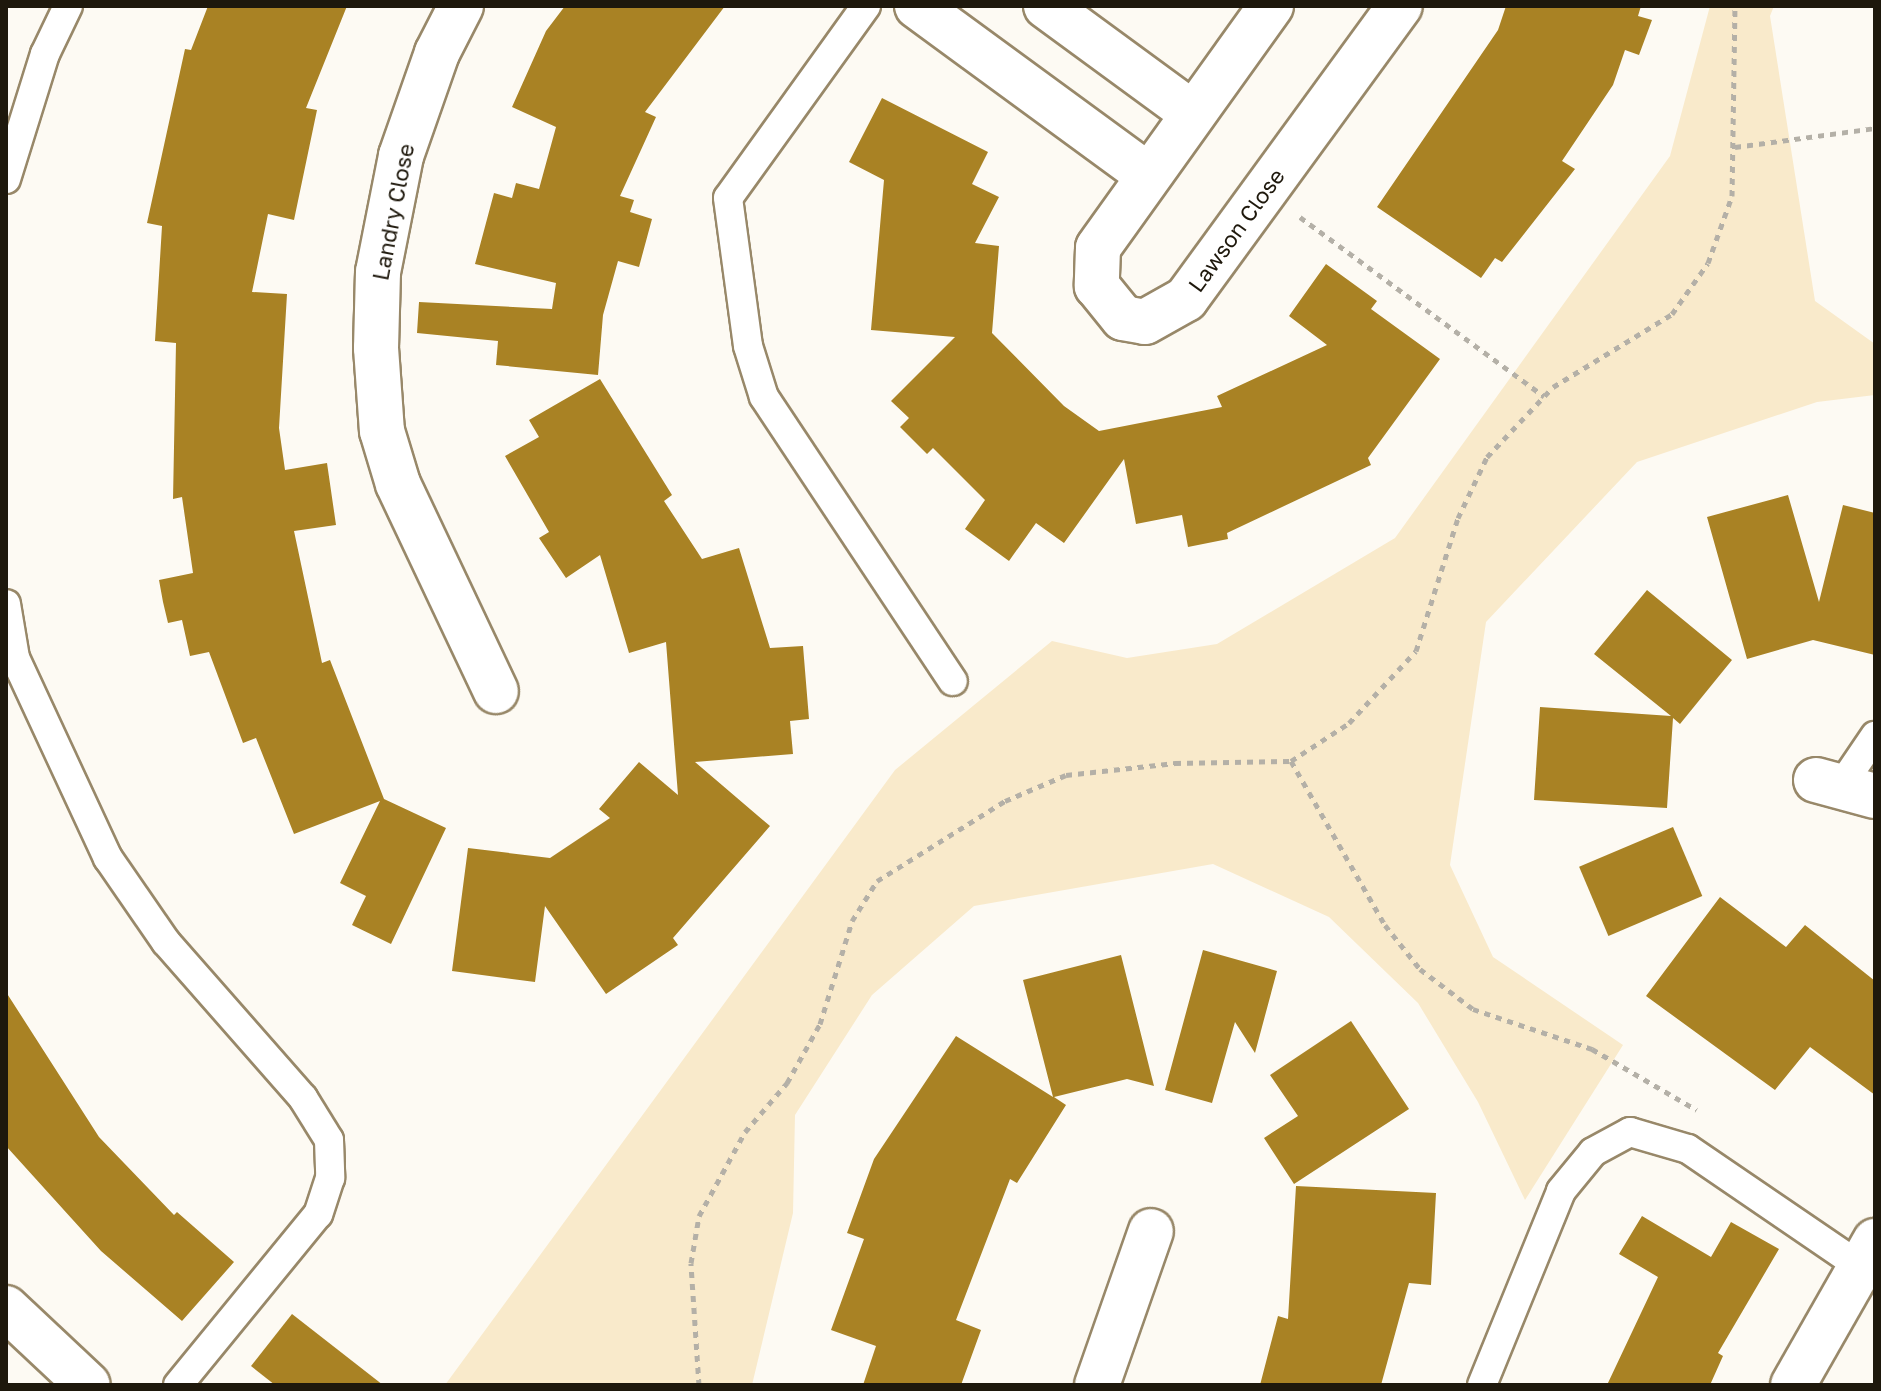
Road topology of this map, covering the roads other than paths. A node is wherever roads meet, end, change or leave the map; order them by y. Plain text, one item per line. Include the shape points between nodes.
1 (68, 6) edge
2 (461, 6) edge
3 (866, 6) edge
4 (917, 6) edge
5 (1046, 6) edge
6 (1271, 6) edge
7 (1400, 6) edge
8 (1192, 113) junction
9 (1148, 175) junction
10 (6, 179) edge
11 (6, 604) edge
12 (953, 681) dead end
13 (496, 691) dead end
14 (1875, 736) edge
15 (1845, 786) edge
16 (1151, 1231) dead end
17 (1867, 1253) edge
18 (6, 1308) edge
19 (88, 1385) edge
20 (178, 1385) edge
21 (1097, 1385) edge
22 (1482, 1385) edge
23 (1793, 1385) edge

1 - 10 lane via 45,54
2 - 13 street, Landry Close via 437,53 401,156 378,272 376,348 382,431 398,484
3 - 12 lane via 728,198 748,346 764,397
4 - 9 street
5 - 8 street
6 - 8 street, Lawson Close
7 - 9 street, Lawson Close via 1186,299 1145,322 1123,318 1108,307 1095,267 1098,248
8 - 9 street, Lawson Close
11 - 20 lane via 15,658 108,858 166,942 303,1098 329,1140 330,1178 318,1214
14 - 15 lane
16 - 21 street
17 - 22 lane via 1688,1149 1630,1132 1593,1152 1561,1191
17 - 23 street
18 - 19 street

